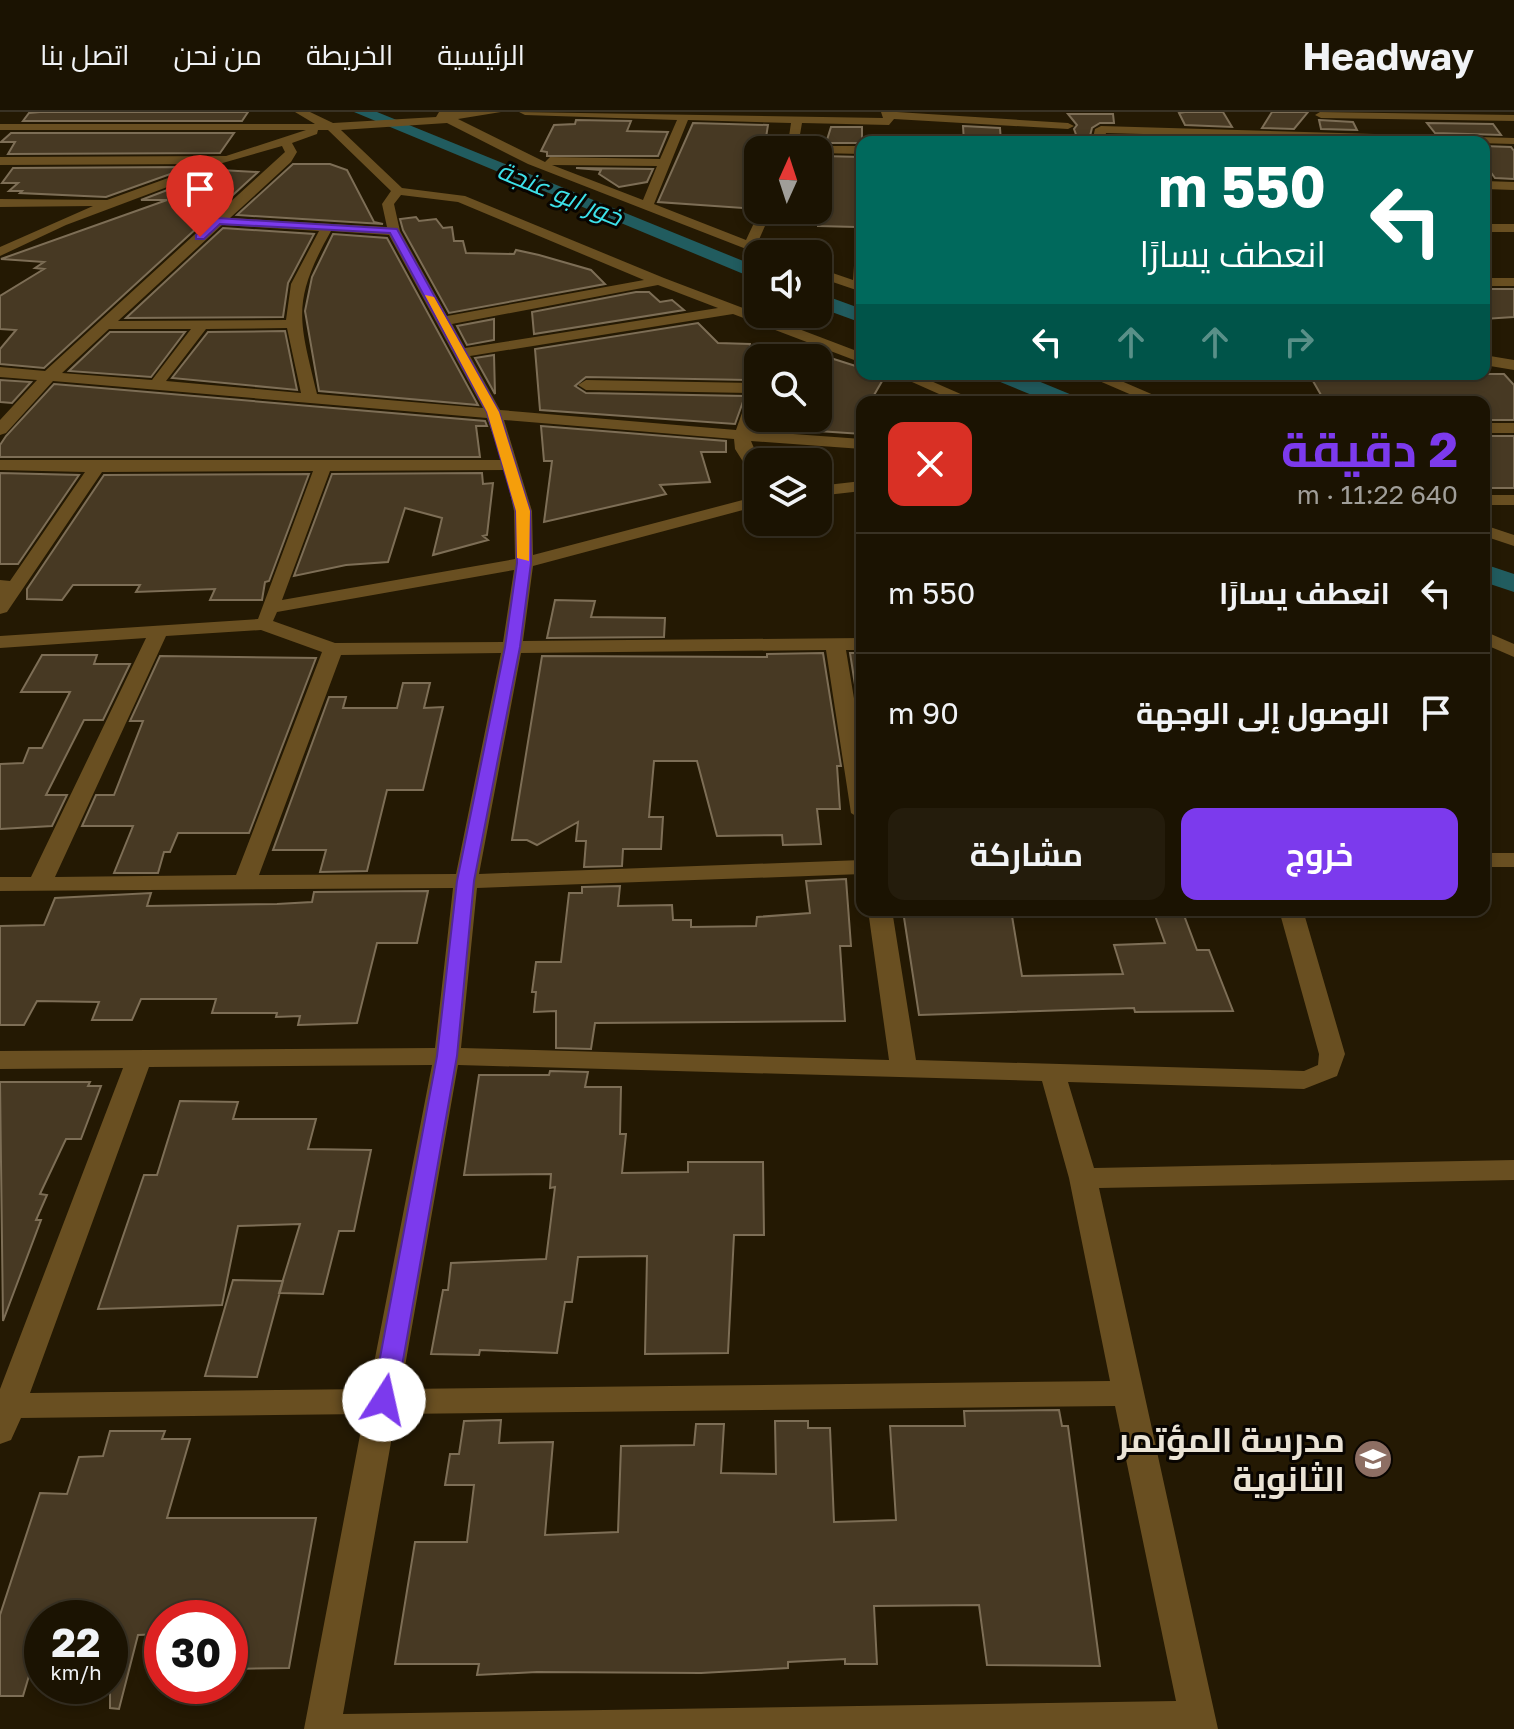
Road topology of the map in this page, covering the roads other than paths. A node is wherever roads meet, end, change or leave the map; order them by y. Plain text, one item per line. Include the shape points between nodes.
1 (301, 112) edge
2 (463, 112) edge
3 (495, 112) edge
4 (525, 112) edge
5 (1060, 112) edge
6 (889, 114) edge
7 (1322, 114) edge
8 (1405, 114) edge
9 (439, 115) edge
10 (1476, 115) edge
11 (950, 116) edge
12 (684, 117) junction
13 (1514, 118) edge
14 (797, 120) junction
15 (1241, 123) dead end
16 (326, 124) junction
17 (0, 127) edge
18 (1084, 127) junction
19 (1149, 131) edge
20 (1251, 134) junction
21 (794, 136) edge
22 (1092, 136) edge
23 (1273, 136) edge
24 (1308, 136) edge
25 (285, 141) junction
26 (1490, 141) edge
27 (1514, 141) edge
28 (832, 150) edge
29 (856, 150) edge
30 (1490, 150) edge
31 (1514, 151) edge
32 (227, 160) junction
33 (0, 161) edge
34 (532, 161) junction
35 (663, 163) junction
36 (1490, 185) edge
37 (1514, 186) edge
38 (398, 191) junction
39 (118, 202) junction
40 (0, 203) edge
41 (646, 208) junction
42 (217, 221) junction
43 (328, 226) junction
44 (1490, 228) edge
45 (1514, 228) edge
46 (394, 231) junction
47 (744, 244) edge
48 (0, 252) edge
49 (832, 277) edge
50 (659, 281) junction
51 (1490, 282) edge
52 (1514, 282) edge
53 (856, 286) edge
54 (736, 309) junction
55 (442, 321) junction
56 (293, 324) junction
57 (108, 325) junction
58 (201, 325) junction
59 (463, 353) junction
60 (856, 356) edge
61 (1490, 361) edge
62 (1514, 365) edge
63 (0, 372) edge
64 (48, 377) junction
65 (917, 380) edge
66 (1106, 380) edge
67 (156, 385) junction
68 (586, 385) dead end
69 (956, 396) edge
70 (1147, 396) edge
71 (310, 397) junction
72 (493, 412) junction
73 (1490, 428) edge
74 (1514, 428) edge
75 (0, 430) edge
76 (742, 435) junction
77 (856, 444) edge
78 (744, 451) edge
79 (0, 465) edge
80 (512, 465) junction
81 (323, 466) junction
82 (97, 467) junction
83 (856, 487) edge
84 (832, 489) edge
85 (1490, 500) edge
86 (1514, 500) edge
87 (744, 505) edge
88 (1490, 532) edge
89 (1514, 541) edge
90 (524, 563) junction
91 (8, 586) edge
92 (0, 608) edge
93 (266, 616) junction
94 (158, 633) junction
95 (1490, 640) edge
96 (0, 642) edge
97 (835, 644) junction
98 (856, 644) edge
99 (512, 647) junction
100 (333, 649) junction
101 (1514, 651) edge
102 (856, 770) edge
103 (1490, 860) edge
104 (1514, 860) edge
105 (856, 867) edge
106 (246, 880) junction
107 (466, 881) junction
108 (40, 883) junction
109 (0, 884) edge
110 (881, 916) edge
111 (1293, 916) edge
112 (447, 1056) junction
113 (139, 1059) junction
114 (0, 1060) edge
115 (904, 1069) junction
116 (1053, 1075) junction
117 (1514, 1170) edge
118 (1083, 1178) junction
119 (1130, 1393) junction
120 (384, 1400) junction
121 (3, 1415) edge
122 (1199, 1724) edge
123 (770, 1727) edge
124 (322, 1729) edge
125 (348, 1729) edge

1 - 16 street
2 - 3 street
2 - 9 street
4 - 12 street
5 - 18 street
6 - 11 street
6 - 14 street via 889,122
7 - 8 street
7 - 24 street
8 - 10 street
9 - 16 street
9 - 34 street
10 - 13 street
11 - 18 street
12 - 14 street
12 - 35 street
14 - 21 street
15 - 20 street
16 - 17 street
16 - 25 street
16 - 38 street
18 - 19 street
18 - 22 street
19 - 20 street
20 - 23 street
25 - 32 street
25 - 42 street via 291,155
26 - 27 street
28 - 29 street
30 - 31 street
32 - 33 street
32 - 39 street
34 - 35 street
34 - 41 street
35 - 41 street
36 - 37 street
38 - 46 street via 388,204
38 - 50 street via 461,199
39 - 40 street
39 - 48 street
41 - 47 street
42 - 43 street
42 - 57 street
43 - 46 street
43 - 56 street via 298,277 291,299
44 - 45 street
46 - 55 street
49 - 53 street
50 - 54 street
50 - 55 street
51 - 52 street
54 - 59 street
54 - 60 street
55 - 59 street
56 - 58 street
56 - 71 street
57 - 58 street
57 - 64 street
58 - 67 street
59 - 72 street
61 - 62 street
63 - 64 street
64 - 67 street
64 - 75 street
65 - 69 street
66 - 70 street
67 - 71 street
68 - 76 street via 754,388
71 - 72 street
72 - 76 street
72 - 80 street
73 - 74 street
76 - 77 street
76 - 78 street
79 - 82 street
80 - 81 street
80 - 90 street via 523,511
81 - 82 street
81 - 93 street
82 - 91 street
83 - 84 street
85 - 86 street
87 - 90 street
88 - 89 street
90 - 93 street
90 - 99 street
91 - 92 street
93 - 94 street
93 - 100 street
94 - 96 street
94 - 108 street
95 - 101 street
97 - 98 street
97 - 99 street
97 - 102 street
99 - 100 street
99 - 107 street
100 - 106 street
103 - 104 street
105 - 107 street
106 - 107 street
106 - 108 street
107 - 112 street
108 - 109 street
110 - 115 street
111 - 116 street via 1332,1054 1327,1072 1304,1080
112 - 113 street
112 - 115 street
112 - 120 street
113 - 114 street
113 - 121 street
115 - 116 street
116 - 118 street
117 - 118 street
118 - 119 street
119 - 120 street
119 - 122 street
120 - 121 street
120 - 124 street
122 - 123 street
123 - 125 street

